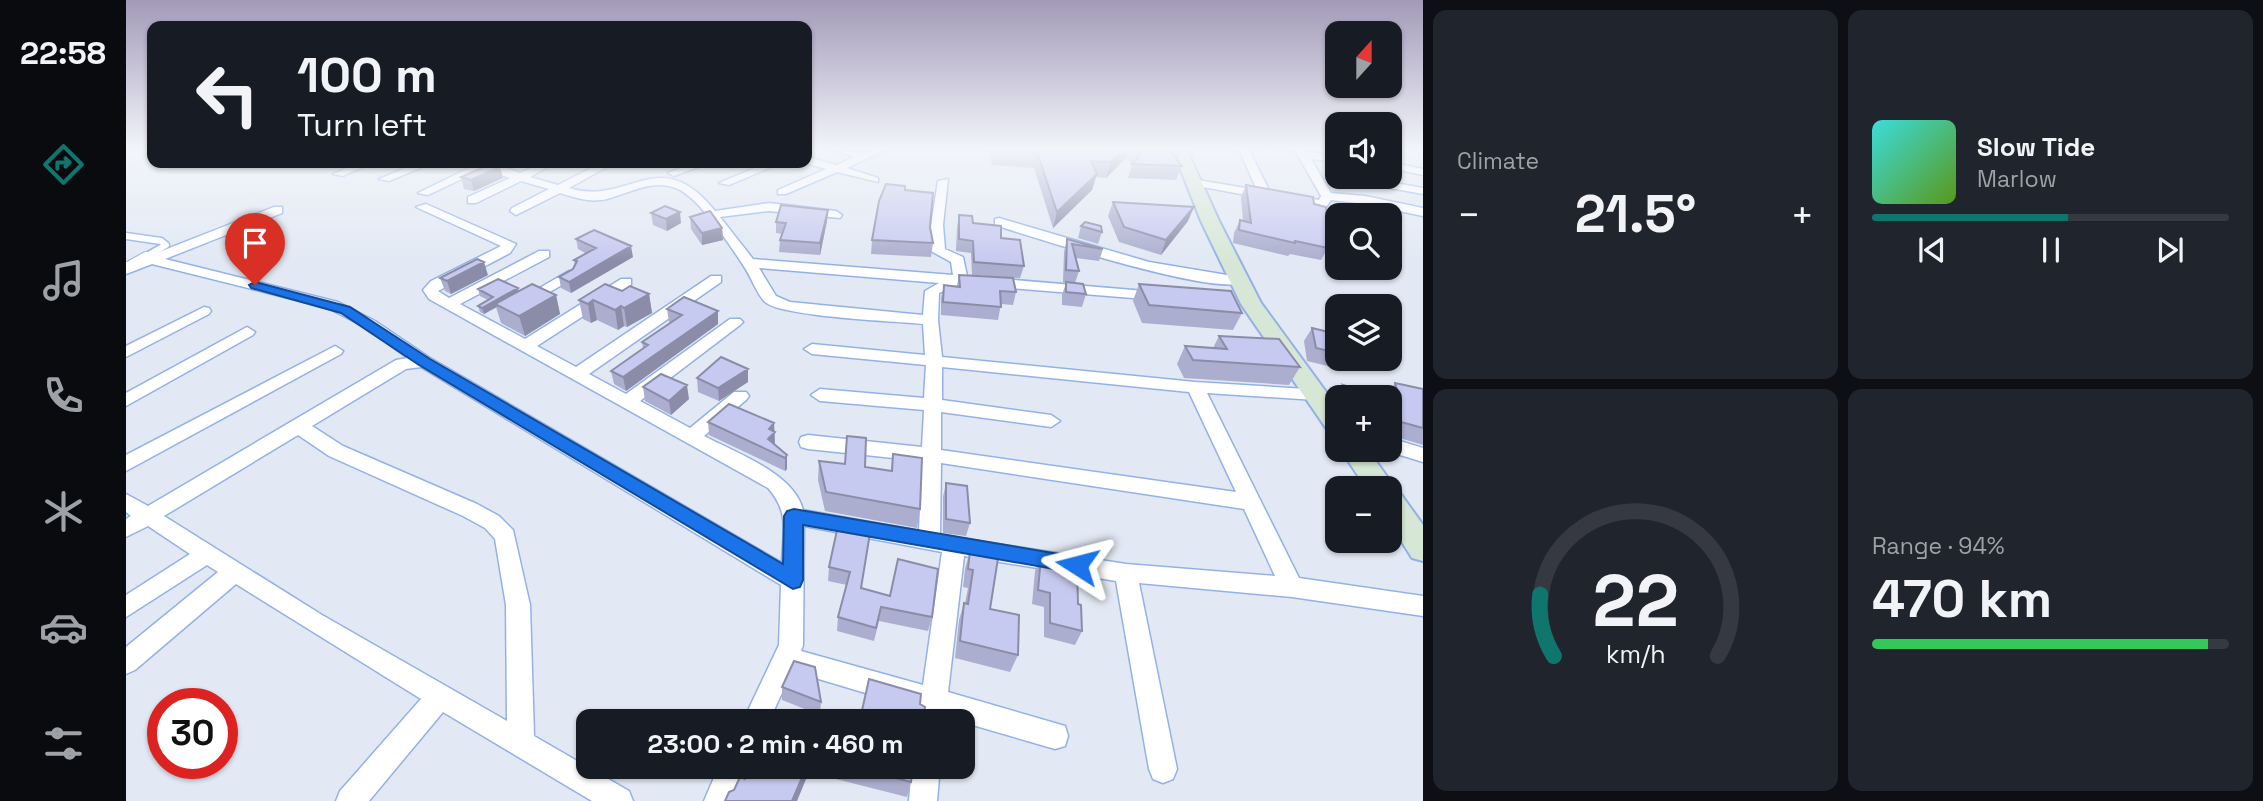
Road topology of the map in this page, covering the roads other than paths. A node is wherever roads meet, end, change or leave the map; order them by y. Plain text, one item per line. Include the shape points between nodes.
1 (443, 187) edge
2 (498, 187) edge
3 (553, 187) edge
4 (561, 187) edge
5 (627, 187) edge
6 (680, 187) edge
7 (793, 187) edge
8 (943, 187) edge
9 (1195, 187) edge
10 (1222, 187) edge
11 (1261, 187) edge
12 (1324, 187) edge
13 (1403, 187) edge
14 (558, 189) junction
15 (1423, 191) edge
16 (782, 192) dead end
17 (1265, 195) junction
18 (1327, 196) junction
19 (472, 200) dead end
20 (278, 210) dead end
21 (516, 211) dead end
22 (1423, 212) edge
23 (711, 215) junction
24 (835, 215) dead end
25 (999, 222) dead end
26 (126, 236) edge
27 (544, 254) dead end
28 (151, 260) junction
29 (749, 263) junction
30 (126, 269) edge
31 (569, 275) edge
32 (716, 279) dead end
33 (960, 279) junction
34 (1239, 281) junction
35 (626, 282) dead end
36 (1168, 297) edge
37 (450, 304) junction
38 (204, 312) dead end
39 (497, 317) junction
40 (930, 320) junction
41 (735, 322) dead end
42 (247, 332) dead end
43 (525, 346) junction
44 (812, 349) dead end
45 (335, 351) dead end
46 (126, 352) edge
47 (934, 360) junction
48 (424, 362) junction
49 (576, 374) junction
50 (1195, 387) junction
51 (1316, 394) junction
52 (820, 395) dead end
53 (740, 396) dead end
54 (126, 400) edge
55 (626, 402) junction
56 (933, 405) junction
57 (1325, 407) edge
58 (1051, 421) dead end
59 (298, 426) junction
60 (691, 437) junction
61 (808, 442) dead end
62 (1402, 449) edge
63 (931, 455) junction
64 (1423, 455) edge
65 (126, 464) edge
66 (126, 502) edge
67 (1250, 502) junction
68 (148, 516) junction
69 (794, 516) junction
70 (1402, 518) edge
71 (126, 529) edge
72 (929, 541) junction
73 (954, 546) junction
74 (1423, 549) edge
75 (207, 554) junction
76 (235, 572) junction
77 (1126, 573) junction
78 (793, 580) junction
79 (1292, 587) junction
80 (1423, 606) edge
81 (126, 607) edge
82 (786, 658) junction
83 (126, 662) edge
84 (440, 696) junction
85 (762, 709) edge
86 (929, 709) edge
87 (932, 709) edge
88 (975, 719) edge
89 (1055, 736) dead end
90 (521, 743) junction
91 (1163, 769) dead end
92 (728, 779) edge
93 (925, 779) edge
94 (350, 801) edge
95 (619, 801) edge
96 (718, 801) edge
97 (923, 801) edge

1 - 37 street via 423,200 509,244 430,290
2 - 19 street
3 - 14 street
4 - 14 street
5 - 14 street via 596,198
6 - 23 street via 699,199
7 - 16 street
8 - 33 street via 938,251 958,260
9 - 34 street
10 - 17 street
11 - 17 street
12 - 18 street
13 - 15 street
14 - 21 street
17 - 18 street via 1322,204
18 - 22 street
20 - 28 street
23 - 24 street via 769,207
23 - 29 street
25 - 34 street via 1136,262
26 - 30 lane via 166,245
27 - 37 street
28 - 30 street
28 - 48 street via 333,305 370,324
29 - 33 street
29 - 40 street via 771,299 787,306
31 - 39 street
32 - 49 street
33 - 36 street
33 - 40 street via 932,291
34 - 51 street via 1244,303
35 - 43 street
37 - 39 street
38 - 46 street
39 - 43 street
40 - 47 street
41 - 55 street
42 - 54 street
43 - 49 street
44 - 47 street
45 - 65 street
47 - 50 street
47 - 56 street
48 - 59 street via 402,364
48 - 78 street
49 - 55 street
50 - 51 street
50 - 67 street
51 - 57 street
52 - 56 street
53 - 60 street
55 - 60 street
56 - 58 street
56 - 63 street
59 - 68 street
59 - 90 street via 337,451 470,510 505,536 518,605
60 - 69 street via 775,483 790,499
61 - 63 street
62 - 64 street
63 - 67 street
63 - 72 street
66 - 68 street
67 - 79 street
68 - 71 street
68 - 75 street
69 - 72 street
69 - 78 street
70 - 74 street
72 - 73 street
73 - 77 street
73 - 87 street
75 - 76 street
75 - 81 street
76 - 83 street
76 - 84 street
77 - 79 street
77 - 91 street
78 - 82 street via 791,645
79 - 80 street
82 - 85 street
82 - 86 street
84 - 90 street
84 - 94 street
88 - 89 street
90 - 95 street
92 - 96 street
93 - 97 street

